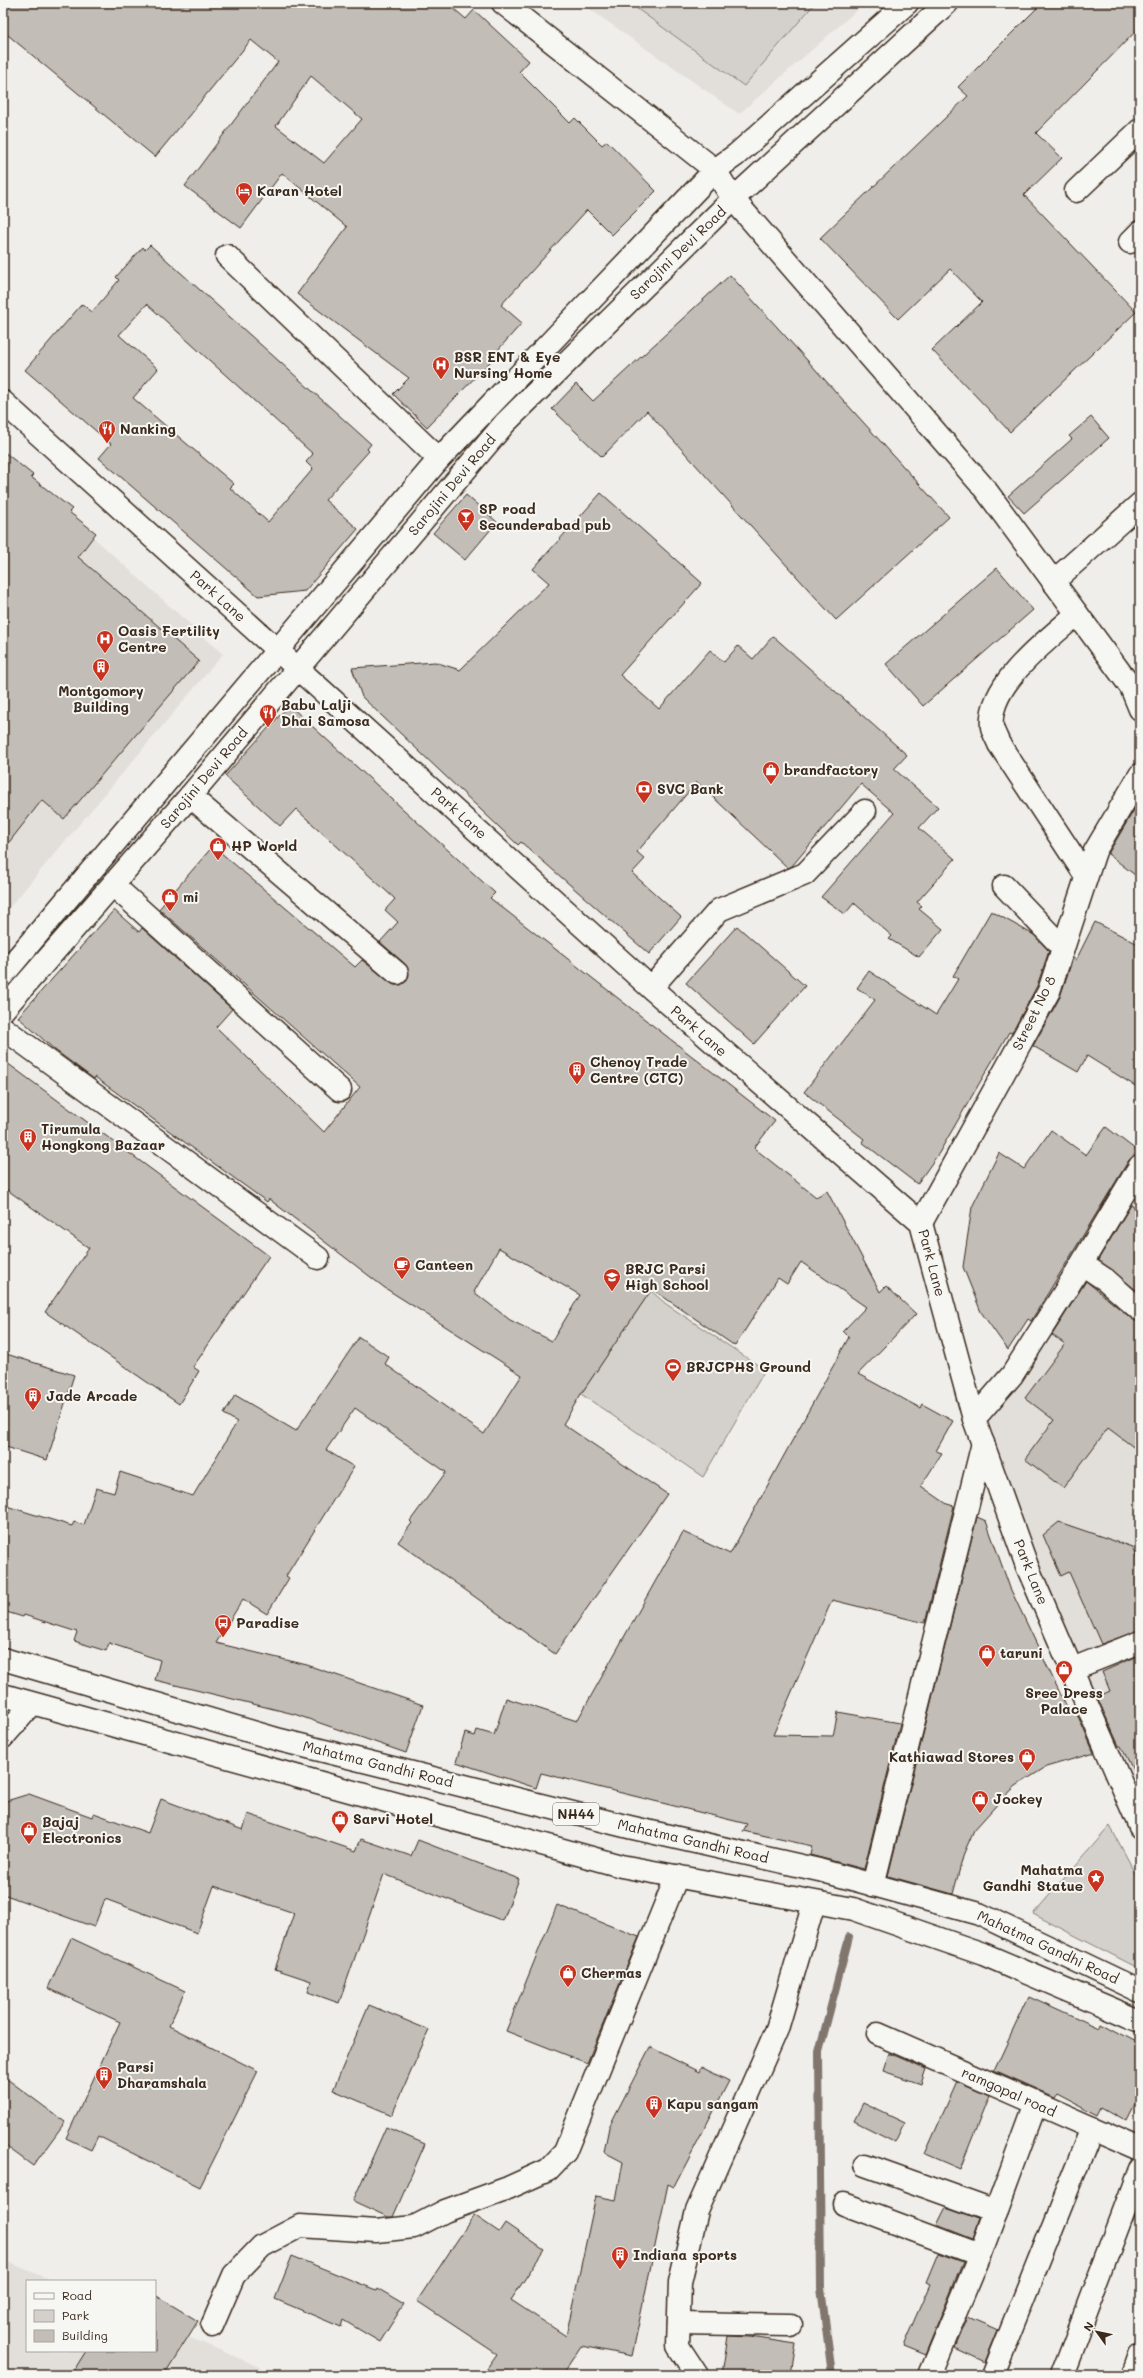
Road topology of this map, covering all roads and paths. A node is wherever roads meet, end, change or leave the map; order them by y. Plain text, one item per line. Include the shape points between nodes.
1 (503, 3) edge
2 (907, 3) edge
3 (947, 3) edge
4 (1140, 130) edge
5 (715, 170) junction
6 (1076, 191) dead end
7 (733, 199) junction
8 (227, 256) dead end
9 (3, 402) edge
10 (438, 459) junction
11 (1140, 504) edge
12 (1053, 582) junction
13 (1077, 614) junction
14 (278, 649) junction
15 (298, 667) junction
16 (1140, 709) edge
17 (1140, 775) edge
18 (190, 796) junction
19 (865, 811) dead end
20 (1086, 876) junction
21 (113, 885) junction
22 (1004, 886) dead end
23 (1063, 948) junction
24 (397, 973) dead end
25 (3, 975) edge
26 (651, 988) junction
27 (3, 1010) edge
28 (3, 1028) edge
29 (340, 1090) dead end
30 (1140, 1166) edge
31 (922, 1223) junction
32 (318, 1258) dead end
33 (1082, 1264) junction
34 (1140, 1310) edge
35 (974, 1419) junction
36 (983, 1443) junction
37 (1140, 1642) edge
38 (3, 1660) edge
39 (1072, 1669) junction
40 (3, 1695) edge
41 (32, 1704) junction
42 (3, 1737) edge
43 (1140, 1827) edge
44 (677, 1876) junction
45 (873, 1885) junction
46 (814, 1903) junction
47 (1140, 1991) edge
48 (1140, 2021) edge
49 (878, 2034) dead end
50 (1036, 2103) junction
51 (1092, 2128) junction
52 (1140, 2149) edge
53 (865, 2165) dead end
54 (1140, 2169) edge
55 (844, 2204) dead end
56 (996, 2212) junction
57 (980, 2255) junction
58 (679, 2323) junction
59 (791, 2325) dead end
60 (212, 2326) dead end
61 (1140, 2355) edge
62 (697, 2375) edge
63 (930, 2375) edge
64 (993, 2375) edge
65 (1062, 2375) edge
66 (1133, 2375) edge

1 - 5 main road
2 - 5 main road, Sarojini Devi Road via 736,155
3 - 7 main road, Sarojini Devi Road
4 - 6 main road
5 - 7 main road
5 - 10 main road, Sarojini Devi Road
7 - 12 main road via 985,489
7 - 15 main road, Sarojini Devi Road via 505,423
8 - 10 main road
9 - 14 main road, Park Lane
10 - 14 main road, Sarojini Devi Road
11 - 12 main road
12 - 13 main road
13 - 16 main road via 1131,687
13 - 20 main road via 1036,651 1003,688 995,706 992,727 998,744
14 - 15 main road, Park Lane
14 - 25 main road, Sarojini Devi Road
15 - 18 main road, Sarojini Devi Road
15 - 26 main road, Park Lane
17 - 20 main road, Street No 8 via 1095,851
18 - 21 main road, Sarojini Devi Road
18 - 24 main road
19 - 26 main road via 805,874 719,910
20 - 23 main road, Street No 8
21 - 27 main road, Sarojini Devi Road
21 - 29 main road
22 - 23 main road
23 - 31 main road, Street No 8 via 1048,991
26 - 31 main road, Park Lane
28 - 32 main road
30 - 33 main road
31 - 35 main road, Park Lane
33 - 34 main road via 1106,1280
33 - 35 main road via 1012,1375
35 - 36 main road, Park Lane
36 - 39 main road, Park Lane via 1027,1566
36 - 45 main road
37 - 39 main road
38 - 45 main road, Mahatma Gandhi Road / NH44 via 280,1740
39 - 43 main road, Park Lane
40 - 41 main road, Mahatma Gandhi Road
41 - 42 main road
41 - 44 main road, Mahatma Gandhi Road via 621,1866
44 - 46 main road, Mahatma Gandhi Road
44 - 60 main road via 565,2152 548,2170 445,2211 414,2227 376,2231 300,2226 262,2246 234,2275
45 - 47 main road, Mahatma Gandhi Road / NH44 via 980,1914
46 - 48 main road, Mahatma Gandhi Road via 853,1909 983,1954
46 - 58 main road via 777,2029 697,2211 680,2282
49 - 50 main road, ramgopal road
50 - 51 main road, ramgopal road
50 - 56 main road
51 - 52 main road, ramgopal road
51 - 64 main road
53 - 56 main road
54 - 65 main road
55 - 57 main road
56 - 57 main road
57 - 63 main road
58 - 59 main road
58 - 62 main road via 678,2346
61 - 66 main road

